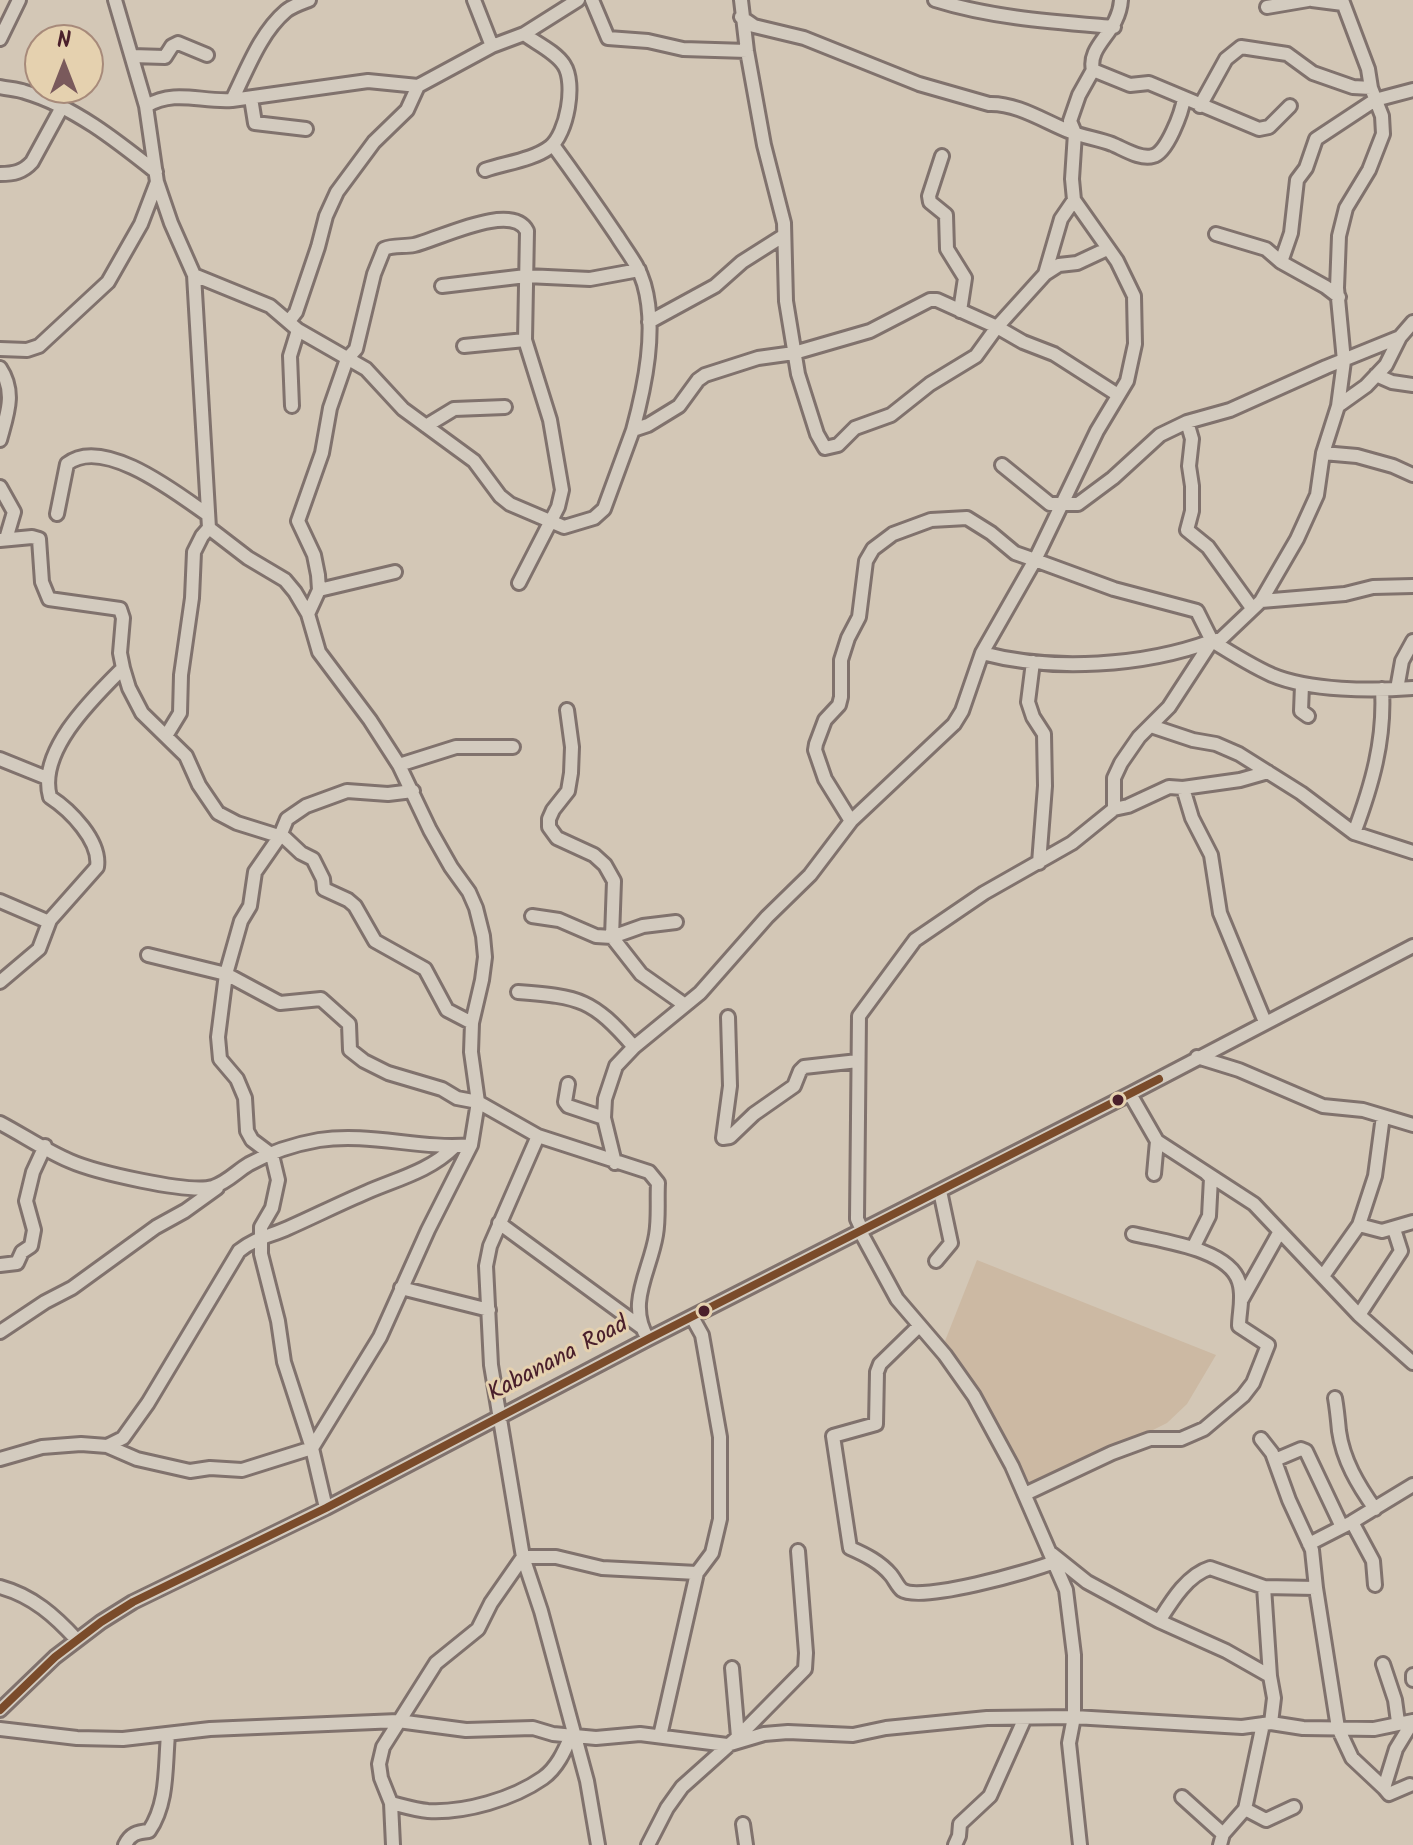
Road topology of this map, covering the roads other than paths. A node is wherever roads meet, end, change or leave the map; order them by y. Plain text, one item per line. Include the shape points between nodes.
1 (19, 0) edge
2 (115, 0) edge
3 (309, 0) edge
4 (474, 0) edge
5 (578, 0) edge
6 (592, 0) edge
7 (741, 0) edge
8 (935, 0) edge
9 (1121, 0) edge
10 (1310, 0) edge
11 (1343, 2) edge
12 (285, 5) edge
13 (1267, 7) dead end
14 (741, 17) junction
15 (1114, 27) junction
16 (524, 34) junction
17 (0, 39) edge
18 (492, 46) junction
19 (747, 51) junction
20 (207, 55) dead end
21 (132, 56) junction
22 (1093, 70) junction
23 (418, 86) junction
24 (0, 87) edge
25 (1413, 90) edge
26 (1373, 94) junction
27 (251, 98) junction
28 (1184, 98) junction
29 (232, 100) junction
30 (60, 106) junction
31 (146, 106) junction
32 (1200, 106) junction
33 (1290, 106) dead end
34 (306, 129) dead end
35 (1075, 133) junction
36 (553, 145) junction
37 (942, 156) dead end
38 (485, 170) dead end
39 (0, 174) edge
40 (157, 177) junction
41 (1074, 200) junction
42 (1216, 234) dead end
43 (783, 236) junction
44 (1107, 249) junction
45 (1281, 262) junction
46 (639, 270) junction
47 (1045, 274) junction
48 (194, 275) junction
49 (526, 276) junction
50 (442, 286) dead end
51 (1340, 298) junction
52 (960, 311) junction
53 (649, 322) junction
54 (1413, 322) edge
55 (294, 326) junction
56 (997, 327) junction
57 (1400, 337) junction
58 (525, 340) junction
59 (464, 346) dead end
60 (0, 349) edge
61 (794, 353) junction
62 (347, 359) junction
63 (1344, 361) junction
64 (0, 368) edge
65 (1376, 375) junction
66 (1413, 385) edge
67 (1118, 395) junction
68 (292, 406) dead end
69 (1338, 406) junction
70 (505, 407) dead end
71 (1187, 422) junction
72 (426, 426) junction
73 (633, 430) junction
74 (0, 440) edge
75 (1323, 453) junction
76 (1002, 465) dead end
77 (1413, 475) edge
78 (0, 487) edge
79 (1062, 506) junction
80 (57, 514) dead end
81 (208, 521) junction
82 (550, 524) junction
83 (3, 540) edge
84 (1035, 560) junction
85 (395, 572) dead end
86 (519, 583) dead end
87 (1413, 586) edge
88 (319, 590) junction
89 (1256, 604) junction
90 (308, 614) junction
91 (1212, 641) junction
92 (1413, 641) edge
93 (982, 653) junction
94 (1033, 662) junction
95 (123, 668) junction
96 (1302, 685) junction
97 (1413, 688) edge
98 (1382, 689) junction
99 (1397, 689) junction
100 (567, 710) dead end
101 (1308, 716) dead end
102 (1151, 726) junction
103 (166, 736) junction
104 (513, 747) dead end
105 (0, 759) edge
106 (399, 765) junction
107 (1268, 772) junction
108 (47, 778) junction
109 (1183, 788) junction
110 (413, 791) junction
111 (1114, 809) junction
112 (851, 821) junction
113 (1354, 833) junction
114 (280, 836) junction
115 (1413, 852) edge
116 (1039, 863) junction
117 (0, 901) edge
118 (532, 916) dead end
119 (49, 922) junction
120 (676, 922) dead end
121 (612, 937) junction
122 (1413, 946) edge
123 (148, 955) dead end
124 (226, 974) junction
125 (2, 978) edge
126 (518, 992) dead end
127 (685, 1005) junction
128 (728, 1017) dead end
129 (1265, 1022) junction
130 (472, 1023) junction
131 (634, 1047) junction
132 (1197, 1057) junction
133 (858, 1061) junction
134 (568, 1084) dead end
135 (1130, 1094) junction
136 (478, 1102) junction
137 (1383, 1116) junction
138 (501, 1118) junction
139 (604, 1118) junction
140 (476, 1119) junction
141 (0, 1123) edge
142 (1413, 1125) edge
143 (538, 1136) junction
144 (1157, 1141) junction
145 (471, 1145) junction
146 (45, 1146) junction
147 (454, 1147) junction
148 (272, 1155) junction
149 (615, 1163) junction
150 (1206, 1173) junction
151 (1154, 1174) dead end
152 (226, 1182) junction
153 (940, 1191) junction
154 (1413, 1222) edge
155 (499, 1223) junction
156 (1359, 1225) junction
157 (1394, 1229) junction
158 (861, 1230) junction
159 (1279, 1233) junction
160 (1133, 1234) dead end
161 (259, 1237) junction
162 (1193, 1248) junction
163 (936, 1261) dead end
164 (0, 1265) edge
165 (1323, 1276) junction
166 (401, 1288) junction
167 (1242, 1299) junction
168 (489, 1310) junction
169 (1359, 1315) junction
170 (692, 1317) junction
171 (919, 1326) junction
172 (641, 1327) junction
173 (0, 1332) edge
174 (648, 1339) junction
175 (1413, 1362) edge
176 (1335, 1398) dead end
177 (500, 1417) junction
178 (1261, 1439) dead end
179 (107, 1446) junction
180 (312, 1448) junction
181 (0, 1459) edge
182 (1275, 1460) junction
183 (1413, 1485) edge
184 (1025, 1494) junction
185 (326, 1508) junction
186 (1375, 1509) junction
187 (1347, 1525) junction
188 (1309, 1544) junction
189 (798, 1551) dead end
190 (523, 1557) junction
191 (1053, 1558) junction
192 (697, 1573) junction
193 (1375, 1585) dead end
194 (0, 1587) edge
195 (1264, 1587) junction
196 (1316, 1588) junction
197 (1159, 1621) junction
198 (77, 1640) junction
199 (1383, 1664) dead end
200 (732, 1668) dead end
201 (1270, 1676) junction
202 (0, 1710) edge
203 (1074, 1717) junction
204 (1024, 1720) junction
205 (398, 1721) junction
206 (1413, 1721) edge
207 (1398, 1722) junction
208 (1267, 1723) junction
209 (1338, 1728) junction
210 (0, 1729) edge
211 (168, 1735) junction
212 (572, 1736) junction
213 (660, 1736) junction
214 (732, 1741) junction
215 (1410, 1785) dead end
216 (1384, 1788) junction
217 (1182, 1797) dead end
218 (391, 1803) junction
219 (1294, 1807) dead end
220 (1245, 1809) junction
221 (743, 1824) dead end
222 (1222, 1839) edge
223 (125, 1845) edge
224 (393, 1845) edge
225 (598, 1845) edge
226 (648, 1845) edge
227 (746, 1845) edge
228 (955, 1845) edge
229 (1080, 1845) edge

1 - 17 street
2 - 21 street
3 - 12 street
4 - 18 street
5 - 16 street
6 - 19 street via 608,38
7 - 14 street
8 - 15 street via 1019,17
9 - 15 street
10 - 11 street
10 - 13 street
11 - 26 street
12 - 29 street
14 - 19 street
14 - 35 street via 919,84 1032,114
15 - 22 street via 1095,49
16 - 18 street
16 - 36 street via 567,70 570,100
18 - 23 street
19 - 43 street
20 - 21 street via 178,43 165,57
21 - 31 street
22 - 28 street via 1130,85 1149,83
22 - 35 street via 1070,121
23 - 27 street via 368,81
23 - 55 street via 407,110 374,142 337,192
24 - 30 street
25 - 26 street
26 - 32 street via 1313,73 1287,54 1241,47 1226,59
26 - 45 street via 1316,139 1297,180 1291,233
26 - 51 street via 1383,134 1344,217 1338,250
27 - 29 street
27 - 34 street via 255,123
28 - 32 street
28 - 35 street via 1166,147 1155,156 1140,156
29 - 31 street via 170,96
30 - 39 street via 26,170
30 - 40 street via 124,147
31 - 40 street
32 - 33 street via 1265,130
35 - 41 street
36 - 38 street via 538,155
36 - 46 street
37 - 52 street via 929,196 946,215 947,249 965,278
40 - 48 street
40 - 60 street via 141,224 108,282 39,346
41 - 44 street
41 - 47 street via 1061,219
42 - 45 street via 1266,249
43 - 53 street via 715,286
43 - 61 street
44 - 47 street
44 - 67 street via 1136,302 1133,355
45 - 51 street
46 - 49 street via 590,279
46 - 53 street
47 - 56 street
48 - 55 street via 270,306
48 - 81 street
49 - 50 street
49 - 58 street
49 - 62 street via 527,231 518,222 489,222 415,245 387,247 374,274 356,349
51 - 63 street
52 - 56 street
52 - 61 street via 937,300 923,301 870,331
53 - 73 street
54 - 57 street
55 - 62 street
55 - 68 street
56 - 61 street via 976,356 891,415 855,428 829,448 817,434
56 - 67 street via 1054,354
57 - 63 street
57 - 65 street
58 - 59 street
58 - 82 street via 561,476 562,490
61 - 73 street via 705,375 679,406
62 - 72 street via 366,369
62 - 88 street via 298,521 314,555
63 - 69 street
63 - 71 street via 1230,410
64 - 74 street via 10,399
65 - 66 street
65 - 69 street
67 - 79 street
69 - 75 street
70 - 72 street via 454,409
71 - 79 street via 1155,438 1091,497
71 - 89 street via 1192,439 1192,511 1187,530
72 - 82 street via 474,461 500,496
73 - 82 street via 604,509 577,525
75 - 77 street via 1357,456
75 - 89 street via 1317,495 1297,539
76 - 79 street via 1050,504
78 - 83 street via 14,512
79 - 84 street
80 - 81 street via 67,464 96,457 155,479
81 - 90 street via 248,558 285,580
81 - 103 street via 194,552 180,713
82 - 86 street
83 - 95 street via 39,539 42,582 49,599 120,609
84 - 91 street via 1114,589 1189,607 1197,611
84 - 93 street
84 - 112 street via 1015,553 967,518 910,526 873,549 866,561 859,617 841,660 839,705 825,720 815,750 825,779
85 - 88 street
87 - 89 street
88 - 90 street
89 - 91 street via 1221,639
90 - 106 street via 319,652
91 - 94 street via 1137,660
91 - 96 street via 1271,675
91 - 102 street
92 - 99 street via 1402,661
93 - 94 street
93 - 112 street via 954,724
94 - 116 street via 1028,702 1044,734
95 - 103 street via 142,713
95 - 108 street via 73,720
96 - 98 street
96 - 101 street via 1301,711
97 - 99 street
98 - 99 street
98 - 113 street via 1378,764
100 - 121 street via 571,773 568,791 553,810 549,827 557,838 594,855 610,872
102 - 107 street via 1229,749
102 - 111 street via 1114,778
103 - 114 street via 186,756 218,813
104 - 106 street via 456,747
105 - 108 street
106 - 110 street
107 - 109 street
107 - 113 street
108 - 119 street via 50,797 84,830 98,859 95,871
109 - 111 street via 1159,790
109 - 129 street via 1211,855 1220,913
110 - 114 street via 330,796 287,819
110 - 130 street via 476,908 485,957
111 - 116 street
112 - 127 street via 810,875
113 - 115 street
114 - 124 street via 255,872 250,906
114 - 130 street via 313,859 324,889 355,906 375,941 425,969 447,1010
116 - 133 street via 915,940 859,1016
117 - 119 street
118 - 121 street
119 - 125 street via 39,949
120 - 121 street
121 - 127 street via 641,974
122 - 129 street, Kabanana Road
123 - 124 street
124 - 136 street via 280,1003 321,999 349,1024 350,1050 364,1061
124 - 148 street via 220,1059 245,1098 247,1131
126 - 131 street via 580,1000 601,1012
127 - 131 street
128 - 133 street via 730,1086 723,1138 794,1086 804,1067
129 - 132 street, Kabanana Road
130 - 136 street
131 - 139 street via 610,1080
132 - 135 street, Kabanana Road
132 - 137 street via 1323,1106
133 - 158 street
134 - 139 street via 568,1106
135 - 144 street
135 - 153 street, Kabanana Road
136 - 138 street
136 - 140 street
137 - 142 street
137 - 156 street via 1375,1176
138 - 140 street
138 - 143 street
139 - 149 street
140 - 145 street
141 - 146 street
143 - 149 street
143 - 155 street
144 - 150 street
144 - 151 street
145 - 147 street
145 - 166 street
146 - 152 street via 74,1163 134,1178 185,1187 210,1188
146 - 164 street via 26,1201 34,1230 31,1248 17,1263
147 - 148 street via 332,1139
147 - 161 street via 418,1172
148 - 152 street via 250,1163
148 - 161 street via 278,1186
149 - 172 street via 649,1172 658,1183 656,1233 639,1286
150 - 159 street via 1254,1204
150 - 162 street via 1211,1178 1209,1216
152 - 173 street
153 - 158 street, Kabanana Road
153 - 163 street via 951,1243
154 - 157 street
155 - 168 street via 486,1266
155 - 172 street
156 - 157 street
156 - 165 street
157 - 169 street via 1401,1251
158 - 170 street, Kabanana Road
158 - 171 street via 897,1299
159 - 165 street
159 - 167 street
160 - 162 street
161 - 179 street via 239,1251 123,1438
161 - 180 street via 284,1362
162 - 167 street via 1235,1273
165 - 169 street
166 - 168 street
166 - 180 street via 380,1337
167 - 184 street via 1239,1326 1268,1346 1253,1383 1217,1420 1181,1439 1155,1438 1112,1453
168 - 177 street
169 - 175 street
170 - 174 street, Kabanana Road
170 - 192 street via 702,1335 720,1437 720,1519 712,1553
171 - 184 street via 974,1396
171 - 191 street via 880,1364 876,1424 833,1436 850,1548 878,1562 903,1591 914,1594 970,1585
172 - 174 street
174 - 177 street, Kabanana Road
176 - 186 street via 1346,1457
177 - 185 street, Kabanana Road
177 - 190 street
178 - 182 street
179 - 180 street via 190,1471 242,1470
179 - 181 street via 42,1447
180 - 185 street
182 - 187 street via 1306,1451
182 - 188 street
183 - 186 street
184 - 191 street
185 - 198 street, Kabanana Road via 168,1583
186 - 187 street
187 - 188 street
187 - 193 street via 1373,1561
188 - 196 street
189 - 214 street via 805,1669
190 - 192 street
190 - 205 street via 478,1629 436,1663
190 - 212 street
191 - 197 street
191 - 203 street via 1067,1597
192 - 213 street
194 - 198 street via 46,1609
195 - 196 street
195 - 197 street via 1205,1569 1172,1600
195 - 201 street
196 - 209 street
197 - 201 street
198 - 202 street, Kabanana Road
199 - 207 street
200 - 214 street
201 - 208 street via 1274,1698
203 - 204 street
203 - 208 street via 1242,1727
203 - 229 street via 1069,1743
204 - 214 street via 987,1718 853,1735 788,1732
204 - 228 street via 990,1796 960,1824
205 - 211 street via 282,1724
205 - 212 street via 466,1730 533,1728
205 - 218 street via 379,1764
206 - 207 street
206 - 216 street via 1396,1749
207 - 209 street via 1374,1729
208 - 209 street
208 - 220 street
209 - 216 street via 1352,1758
210 - 211 street via 77,1738
211 - 223 street via 159,1817 149,1831 137,1832
212 - 213 street
212 - 218 street via 544,1777 489,1802 427,1811
212 - 225 street via 592,1802
213 - 214 street
214 - 226 street via 675,1796
215 - 216 street via 1389,1794
217 - 222 street
218 - 224 street
219 - 220 street via 1266,1820
220 - 222 street
221 - 227 street

